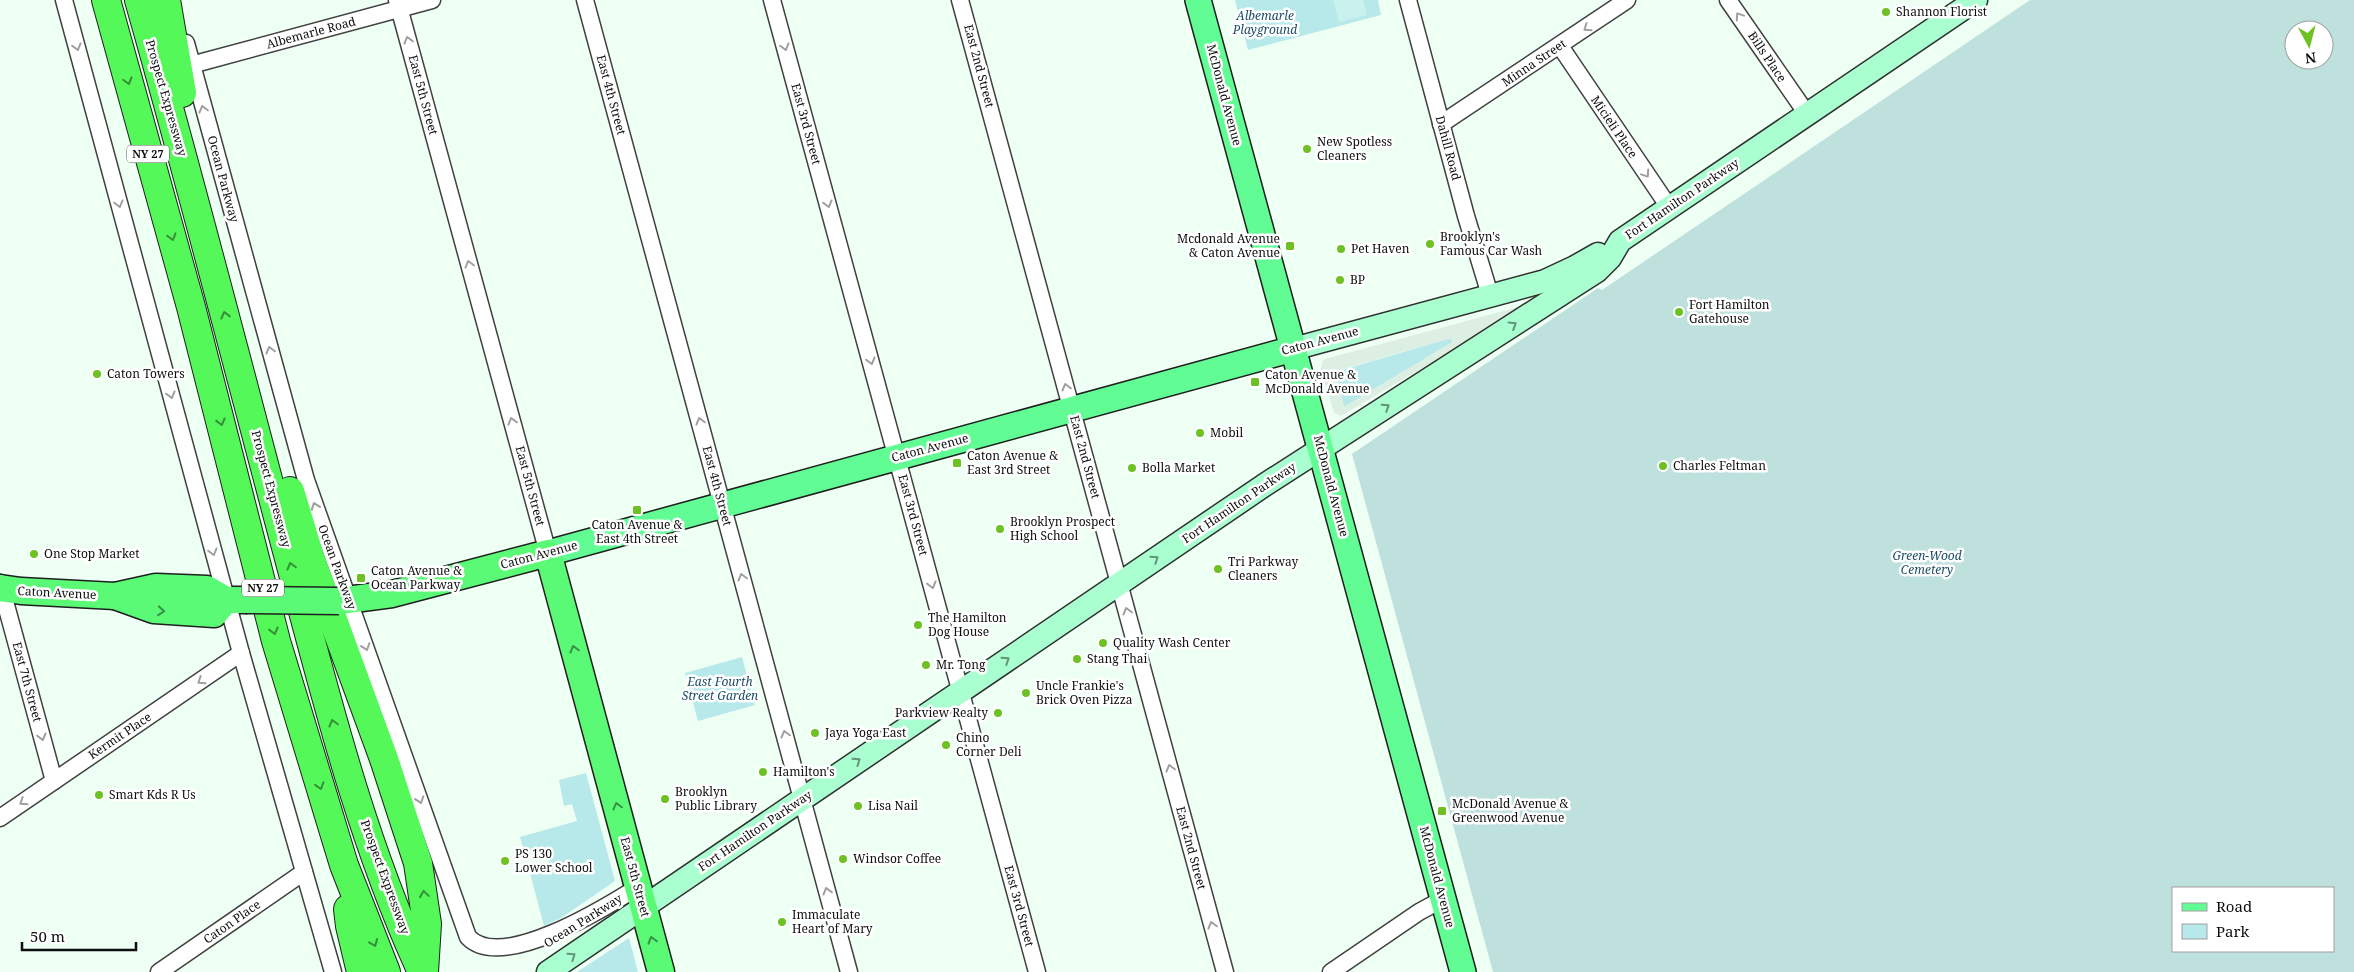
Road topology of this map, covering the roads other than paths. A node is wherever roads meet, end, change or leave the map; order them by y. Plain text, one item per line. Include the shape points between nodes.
1 (64, 0) edge
2 (106, 0) edge
3 (139, 0) edge
4 (166, 0) edge
5 (174, 0) edge
6 (432, 0) edge
7 (585, 0) edge
8 (772, 0) edge
9 (960, 0) edge
10 (1198, 0) edge
11 (1408, 0) edge
12 (1627, 0) edge
13 (1728, 0) edge
14 (1976, 0) edge
15 (398, 4) edge
16 (1560, 46) junction
17 (191, 65) junction
18 (1806, 114) junction
19 (1441, 124) junction
20 (194, 195) junction
21 (1669, 207) junction
22 (1620, 241) junction
23 (1490, 295) junction
24 (1293, 349) junction
25 (1072, 409) junction
26 (250, 413) junction
27 (1321, 449) junction
28 (897, 457) junction
29 (722, 504) junction
30 (548, 553) junction
31 (1119, 584) junction
32 (1, 587) edge
33 (235, 600) junction
34 (344, 601) junction
35 (241, 653) junction
36 (960, 691) junction
37 (54, 781) junction
38 (802, 799) junction
39 (0, 818) edge
40 (344, 865) junction
41 (304, 872) junction
42 (641, 897) junction
43 (1443, 899) junction
44 (159, 972) edge
45 (333, 972) edge
46 (361, 972) edge
47 (386, 972) edge
48 (423, 972) edge
49 (548, 972) edge
50 (661, 972) edge
51 (849, 972) edge
52 (1037, 972) edge
53 (1225, 972) edge
54 (1331, 972) edge
55 (1463, 972) edge

1 -> 33 street
2 -> 40 highway, NY 27 via 191,307 276,641
3 - 20 highway, Prospect Expressway
4 - 20 highway via 177,69 198,161
5 - 17 street, Ocean Parkway
6 - 15 street, Albemarle Road
29 -> 7 street, East 4th Street
8 -> 28 street, East 3rd Street
25 -> 9 street, East 2nd Street
10 - 24 main road, McDonald Avenue
11 - 19 street, Dahill Road
12 -> 16 street, Minna Street
18 -> 13 street, Bills Place
14 - 18 main road, Fort Hamilton Parkway
15 - 17 street, Albemarle Road
30 -> 15 street, East 5th Street
16 - 19 street, Minna Street
16 -> 21 street, Micieli Place
34 -> 17 street, Ocean Parkway via 306,480
18 - 21 main road, Fort Hamilton Parkway
19 - 23 street, Dahill Road
26 -> 20 highway, Prospect Expressway
21 - 22 main road, Fort Hamilton Parkway
22 - 23 main road, Caton Avenue via 1559,275
27 -> 22 main road, Fort Hamilton Parkway via 1597,271
23 - 24 main road, Caton Avenue
24 - 25 main road, Caton Avenue
24 - 27 main road, McDonald Avenue
25 - 28 main road, Caton Avenue
25 - 31 street, East 2nd Street
48 -> 26 highway, Prospect Expressway via 385,882 341,753
48 -> 26 highway via 427,924 418,863 384,759 310,557 281,461
31 -> 27 main road, Fort Hamilton Parkway
27 - 43 main road, McDonald Avenue
28 - 29 main road, Caton Avenue
28 -> 36 street, East 3rd Street
29 - 30 main road, Caton Avenue
38 -> 29 street, East 4th Street
30 - 34 highway, Caton Avenue / NY 27 via 392,594
42 -> 30 highway, East 5th Street
36 -> 31 main road, Fort Hamilton Parkway
53 -> 31 street, East 2nd Street
32 - 33 highway, Caton Avenue / NY 27 via 115,596 154,610 208,614 214,614
32 -> 37 street, East 7th Street
33 - 34 highway, Caton Avenue / NY 27, bridge
33 - 35 street
34 -> 42 street, Ocean Parkway via 473,946 488,956 502,958 536,949
35 -> 37 street, Kermit Place
35 - 41 street
38 -> 36 main road, Fort Hamilton Parkway
36 - 52 street, East 3rd Street
37 -> 39 street, Kermit Place
38 - 42 main road, Fort Hamilton Parkway
51 -> 38 street, East 4th Street
40 - 46 highway via 350,926
40 -> 47 highway, NY 27
41 - 44 street, Caton Place
41 - 45 street
49 -> 42 main road, Fort Hamilton Parkway
50 -> 42 highway, East 5th Street
43 - 54 street
43 - 55 main road, McDonald Avenue

